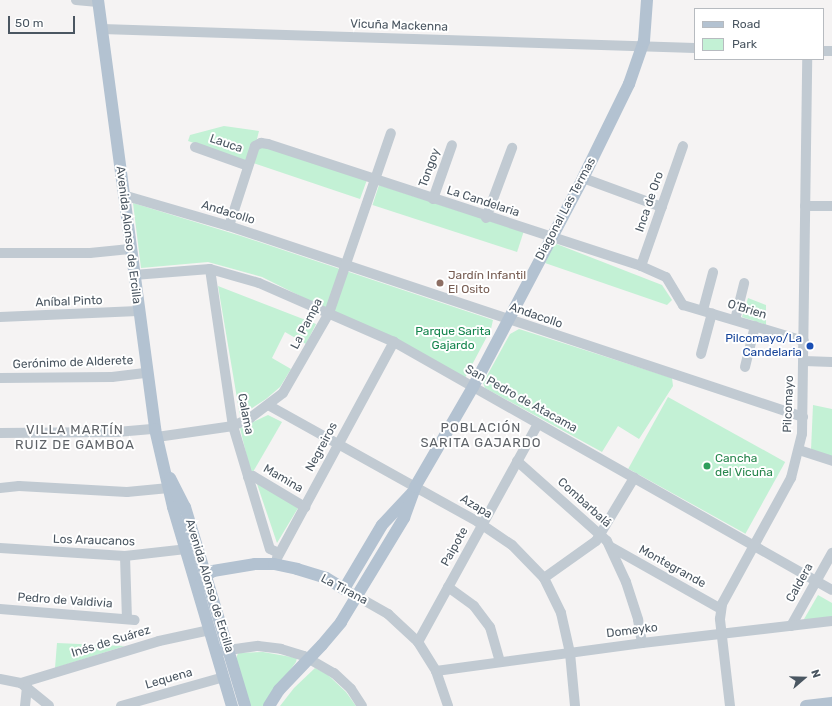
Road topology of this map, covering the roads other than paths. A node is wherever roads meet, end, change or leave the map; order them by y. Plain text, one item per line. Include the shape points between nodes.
1 (76, 0) edge
2 (647, 0) edge
3 (98, 1) edge
4 (102, 29) junction
5 (642, 47) junction
6 (694, 48) edge
7 (807, 60) edge
8 (391, 133) dead end
9 (452, 146) dead end
10 (683, 146) dead end
11 (194, 147) dead end
12 (512, 148) dead end
13 (248, 166) junction
14 (583, 178) junction
15 (376, 180) junction
16 (123, 195) junction
17 (432, 199) junction
18 (805, 206) junction
19 (832, 206) edge
20 (662, 207) junction
21 (486, 218) junction
22 (229, 226) junction
23 (551, 238) junction
24 (130, 249) junction
25 (0, 253) edge
26 (347, 266) junction
27 (641, 266) junction
28 (210, 269) junction
29 (713, 272) dead end
30 (134, 275) junction
31 (744, 283) dead end
32 (683, 304) joint
33 (138, 311) junction
34 (708, 312) junction
35 (329, 313) junction
36 (0, 317) edge
37 (508, 320) junction
38 (735, 320) junction
39 (755, 326) junction
40 (804, 341) junction
41 (394, 342) junction
42 (700, 354) dead end
43 (804, 361) junction
44 (832, 362) edge
45 (745, 367) dead end
46 (147, 373) junction
47 (0, 378) edge
48 (472, 387) junction
49 (268, 405) junction
50 (803, 417) junction
51 (538, 424) junction
52 (233, 426) junction
53 (0, 432) edge
54 (156, 433) junction
55 (339, 444) junction
56 (799, 450) junction
57 (517, 461) junction
58 (832, 461) edge
59 (166, 469) junction
60 (248, 477) junction
61 (634, 478) junction
62 (0, 488) edge
63 (169, 488) junction
64 (414, 489) junction
65 (305, 507) junction
66 (482, 525) junction
67 (601, 534) junction
68 (754, 545) junction
69 (611, 547) junction
70 (0, 548) edge
71 (186, 549) junction
72 (279, 553) junction
73 (832, 553) edge
74 (125, 556) junction
75 (274, 564) junction
76 (205, 575) junction
77 (544, 578) junction
78 (816, 581) junction
79 (448, 587) junction
80 (344, 588) junction
81 (198, 590) junction
82 (832, 590) edge
83 (358, 596) junction
84 (0, 609) edge
85 (721, 609) junction
86 (832, 621) edge
87 (791, 626) junction
88 (210, 630) junction
89 (722, 634) junction
90 (418, 642) junction
91 (642, 642) junction
92 (222, 651) junction
93 (570, 653) junction
94 (310, 658) junction
95 (500, 662) junction
96 (436, 671) junction
97 (224, 677) junction
98 (0, 679) edge
99 (24, 685) junction
100 (832, 703) edge
101 (25, 706) edge
102 (49, 706) edge
103 (121, 706) edge
104 (232, 706) edge
105 (245, 706) edge
106 (269, 706) edge
107 (362, 706) edge
108 (448, 706) edge
109 (575, 706) edge
110 (730, 706) edge
111 (806, 706) edge

1 - 3 street
2 - 5 main road, Diagonal Las Termas via 646,30
3 - 4 main road, Avenida Alonso de Ercilla
4 - 5 street, Vicuña Mackenna
4 - 16 main road, Avenida Alonso de Ercilla
5 - 6 street, Vicuña Mackenna
5 - 14 main road, Diagonal Las Termas via 629,84
7 - 18 street, Pilcomayo
8 - 15 street, La Pampa
9 - 17 street, Tongoy
10 - 20 street, Inca de Oro
11 - 13 street, Lauca
12 - 21 street
13 - 15 street, La Candelaria via 255,146 261,143
13 - 22 street
14 - 20 street
14 - 23 main road, Diagonal Las Termas
15 - 17 street, La Candelaria
15 - 26 street, La Pampa
16 - 22 street, Andacollo
16 - 24 main road, Avenida Alonso de Ercilla
17 - 21 street, La Candelaria
18 - 19 street
18 - 40 street, Pilcomayo
20 - 27 street, Inca de Oro
21 - 23 street, La Candelaria
22 - 26 street, Andacollo
23 - 27 street, La Candelaria
23 - 37 main road, Diagonal Las Termas
24 - 25 street via 90,253
24 - 30 main road, Avenida Alonso de Ercilla
26 - 35 street, La Pampa
26 - 37 street, Andacollo
27 - 32 street, La Candelaria via 668,279
28 - 30 street, San Pedro de Atacama
28 - 35 street, San Pedro de Atacama via 259,282
28 - 52 street, Calama
29 - 34 street
30 - 33 main road, Avenida Alonso de Ercilla
31 - 38 street
32 - 34 street, O'Brien
33 - 36 street, Aníbal Pinto
33 - 46 main road, Avenida Alonso de Ercilla
34 - 38 street, O'Brien
34 - 42 street
35 - 41 street, San Pedro de Atacama
35 - 49 street, La Pampa via 294,378 284,392
37 - 48 main road, Diagonal Las Termas
37 - 50 street, Andacollo
38 - 39 street, O'Brien
39 - 40 street, O'Brien
39 - 45 street
40 - 43 street, Pilcomayo
41 - 48 street, San Pedro de Atacama
41 - 55 street, Negreiros
43 - 44 street
43 - 50 street, Pilcomayo
46 - 47 street, Gerónimo de Alderete via 112,377
46 - 54 main road, Avenida Alonso de Ercilla
48 - 51 street, San Pedro de Atacama
48 - 64 main road, Diagonal Las Termas
49 - 52 street, La Pampa
49 - 55 street, Azapa
50 - 56 street, Pilcomayo
51 - 57 street, Paipote
51 - 61 street, San Pedro de Atacama
52 - 54 street, La Pampa
52 - 60 street, Calama
53 - 54 street, La Pampa
54 - 59 main road, Avenida Alonso de Ercilla
55 - 64 street, Azapa
55 - 65 street, Negreiros
56 - 58 street
56 - 68 street, Pilcomayo via 791,478
57 - 66 street, Paipote
57 - 67 street, Combarbalá
59 - 63 main road, Avenida Alonso de Ercilla
59 - 76 main road, Avenida Alonso de Ercilla via 185,507
60 - 65 street, Mamina via 253,476
60 - 72 street, Calama via 270,549
61 - 67 street
61 - 68 street, San Pedro de Atacama
62 - 63 street via 19,486 127,492
63 - 71 main road, Avenida Alonso de Ercilla
64 - 66 street, Azapa
64 - 80 main road, Diagonal Las Termas via 382,525
64 - 83 main road, Diagonal Las Termas via 404,518
65 - 72 street, Negreiros
66 - 77 street, Azapa via 512,545
66 - 79 street, Paipote
67 - 69 street, Combarbalá
67 - 77 street via 596,541
68 - 78 street, San Pedro de Atacama
68 - 85 street, Pilcomayo
69 - 85 street, Montegrande
69 - 91 street, Combarbalá via 626,582
70 - 74 street, Los Araucanos
71 - 74 street, Los Araucanos
71 - 81 main road, Avenida Alonso de Ercilla
72 - 75 street, Negreiros
73 - 78 street, Caldera
74 - 84 street, Pedro de Valdivia via 131,619
75 - 76 main road, La Tirana via 236,566
75 - 80 main road, La Tirana via 312,573
76 - 81 main road
76 - 92 main road, Avenida Alonso de Ercilla
77 - 93 street, Azapa via 561,613
78 - 82 street, San Pedro de Atacama
78 - 87 street, Caldera
79 - 90 street, Paipote
79 - 95 street via 474,606 490,627
80 - 83 street, La Tirana
81 - 88 main road, Avenida Alonso de Ercilla
83 - 90 street, La Tirana via 388,614
83 - 94 main road, Diagonal Las Termas via 332,634
85 - 89 street, Pilcomayo
86 - 87 street, Domeyko
87 - 89 street, Domeyko
88 - 92 main road, Avenida Alonso de Ercilla
88 - 99 street, Inés de Suárez via 159,641
89 - 91 street, Domeyko
89 - 110 street, Pilcomayo
90 - 96 street, La Tirana
91 - 93 street, Domeyko
92 - 94 street via 269,647
92 - 97 main road, Avenida Alonso de Ercilla
92 - 105 main road, Avenida Alonso de Ercilla
93 - 95 street, Domeyko
93 - 109 street, Azapa
94 - 106 main road, Diagonal Las Termas via 279,690
94 - 107 street via 343,681
95 - 96 street, Domeyko
96 - 108 street, La Tirana
97 - 103 street, Lequena
97 - 104 main road, Avenida Alonso de Ercilla
98 - 99 street
99 - 101 street
99 - 102 street
100 - 111 main road

